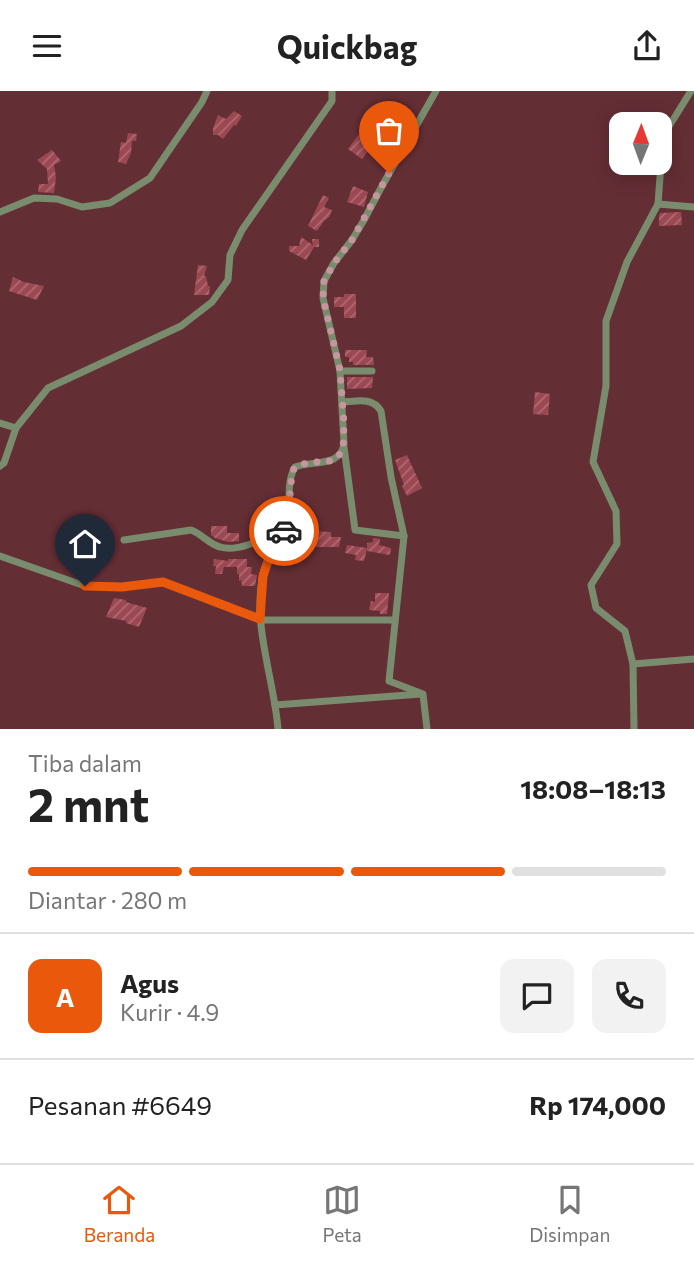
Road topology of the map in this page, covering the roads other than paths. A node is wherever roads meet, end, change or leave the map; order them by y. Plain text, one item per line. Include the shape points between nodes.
1 (207, 91) edge
2 (331, 91) edge
3 (436, 91) edge
4 (691, 91) edge
5 (658, 204) junction
6 (694, 207) edge
7 (0, 212) edge
8 (340, 370) junction
9 (372, 371) dead end
10 (343, 402) junction
11 (0, 423) edge
12 (16, 428) junction
13 (344, 444) junction
14 (0, 466) edge
15 (286, 527) junction
16 (404, 536) junction
17 (124, 540) dead end
18 (0, 556) edge
19 (260, 619) junction
20 (395, 620) junction
21 (694, 659) edge
22 (633, 664) junction
23 (423, 694) junction
24 (275, 705) junction
25 (278, 729) edge
26 (427, 729) edge
27 (634, 729) edge

1 - 7 street via 150,178 110,203 82,207 34,198
2 - 12 street via 332,101 242,230 230,255 228,280 212,303 181,326 48,389
3 - 8 street via 364,221 324,281 323,298
4 - 5 street via 663,136
5 - 6 street
5 - 22 street via 627,262 606,321 606,386 593,462 617,511 617,544 592,585 596,608 625,631
8 - 9 street
8 - 10 street
10 - 13 street
10 - 16 street via 365,400 381,411
11 - 12 street
12 - 14 street
13 - 15 street via 336,459 295,467
13 - 16 street via 355,530
15 - 17 street via 254,543 228,549 191,530
15 - 19 street via 263,576
16 - 20 street
18 - 19 street via 85,586 163,582
19 - 20 street
19 - 24 street
20 - 23 street via 389,681
21 - 22 street
22 - 27 street
23 - 24 street
23 - 26 street
24 - 25 street

